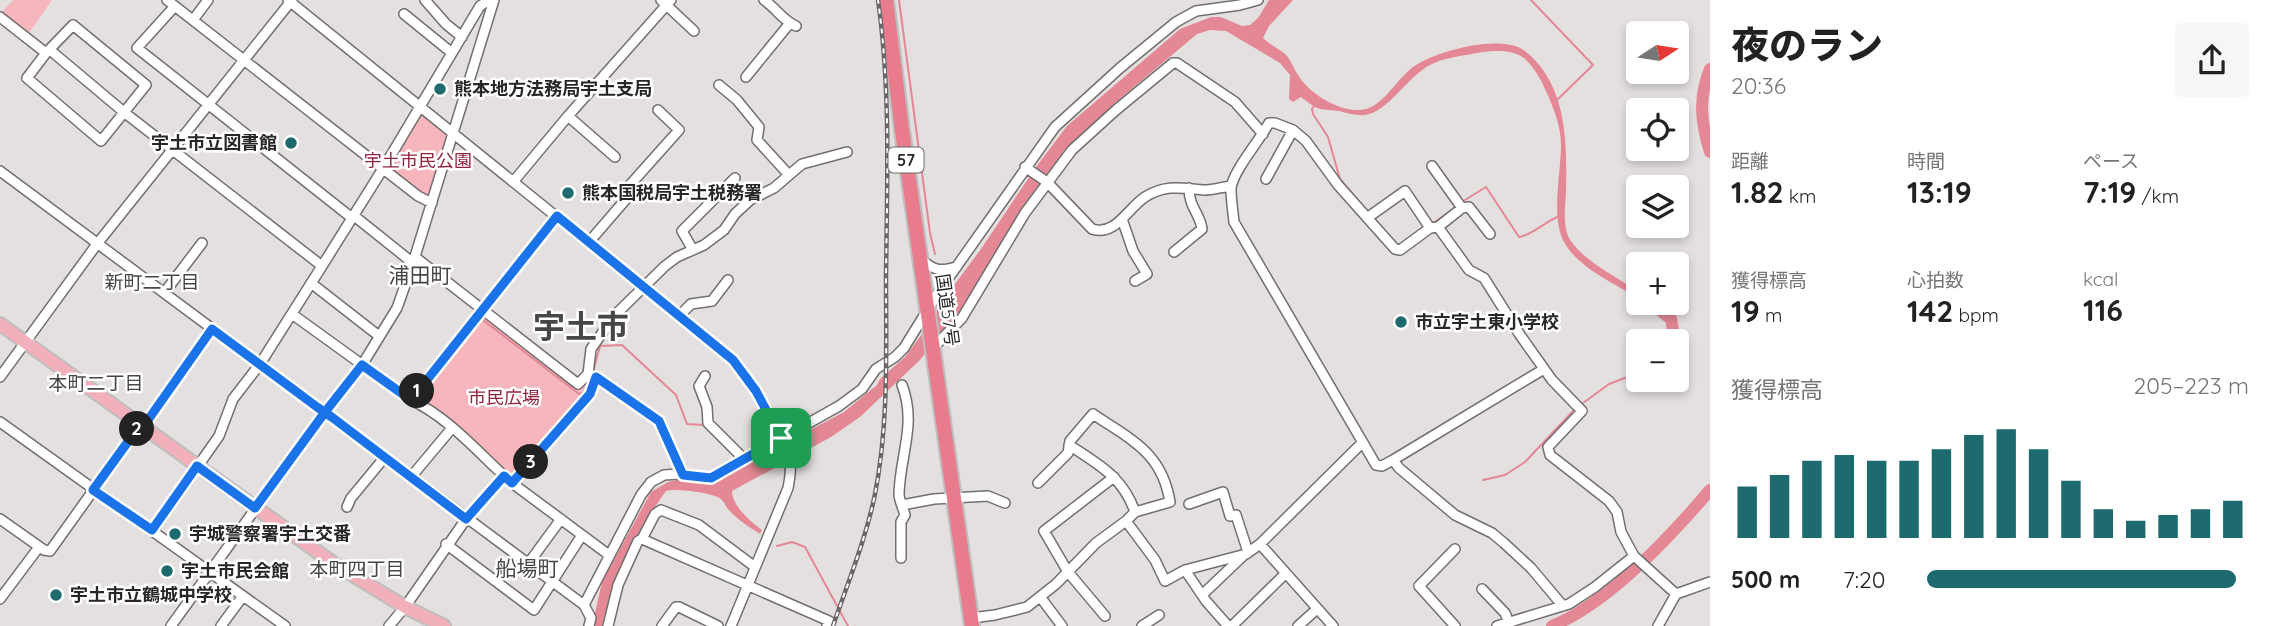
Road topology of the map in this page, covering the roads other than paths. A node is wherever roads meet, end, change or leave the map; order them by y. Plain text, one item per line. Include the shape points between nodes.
1 (208, 0) edge
2 (425, 0) edge
3 (491, 0) edge
4 (886, 0) edge
5 (1258, 0) edge
6 (290, 1) edge
7 (666, 2) edge
8 (772, 2) edge
9 (172, 3) edge
10 (477, 3) edge
11 (404, 14) dead end
12 (0, 17) edge
13 (193, 20) junction
14 (694, 31) dead end
15 (463, 37) junction
16 (48, 51) junction
17 (452, 53) junction
18 (245, 60) junction
19 (746, 77) dead end
20 (719, 85) dead end
21 (208, 104) junction
22 (419, 106) junction
23 (658, 110) dead end
24 (125, 113) junction
25 (568, 116) junction
26 (1293, 130) junction
27 (453, 132) junction
28 (1263, 134) junction
29 (171, 149) junction
30 (847, 152) dead end
31 (615, 157) dead end
32 (1432, 166) dead end
33 (384, 167) junction
34 (1027, 169) junction
35 (0, 171) edge
36 (789, 175) junction
37 (735, 178) dead end
38 (1266, 179) dead end
39 (513, 182) junction
40 (1046, 182) junction
41 (1231, 186) junction
42 (1189, 188) junction
43 (432, 203) junction
44 (1462, 208) junction
45 (353, 216) junction
46 (557, 216) junction
47 (1367, 218) junction
48 (1122, 219) junction
49 (1434, 228) junction
50 (1490, 234) dead end
51 (589, 242) junction
52 (97, 243) junction
53 (202, 243) dead end
54 (693, 250) junction
55 (1174, 252) dead end
56 (920, 259) junction
57 (414, 260) junction
58 (322, 266) junction
59 (956, 266) junction
60 (727, 279) dead end
61 (1135, 281) dead end
62 (311, 283) junction
63 (643, 286) junction
64 (164, 293) junction
65 (481, 309) junction
66 (292, 314) junction
67 (928, 315) junction
68 (679, 316) junction
69 (0, 324) edge
70 (212, 329) junction
71 (379, 336) junction
72 (25, 342) junction
73 (933, 348) junction
74 (260, 364) junction
75 (362, 365) junction
76 (1544, 369) junction
77 (592, 375) junction
78 (705, 376) dead end
79 (0, 377) edge
80 (902, 385) dead end
81 (411, 400) junction
82 (325, 412) junction
83 (0, 422) edge
84 (142, 426) junction
85 (452, 428) junction
86 (783, 443) junction
87 (1362, 443) junction
88 (1069, 445) junction
89 (385, 457) junction
90 (744, 459) junction
91 (1393, 460) junction
92 (197, 466) junction
93 (683, 475) junction
94 (504, 476) junction
95 (411, 477) junction
96 (1114, 477) junction
97 (512, 483) junction
98 (1038, 483) dead end
99 (93, 490) junction
100 (954, 498) junction
101 (1005, 503) dead end
102 (1189, 504) dead end
103 (902, 505) junction
104 (347, 507) dead end
105 (255, 508) junction
106 (1135, 512) junction
107 (0, 519) edge
108 (466, 519) junction
109 (561, 519) junction
110 (1126, 521) junction
111 (152, 530) junction
112 (582, 535) junction
113 (642, 539) junction
114 (446, 544) junction
115 (1260, 544) junction
116 (39, 547) junction
117 (1455, 549) dead end
118 (1247, 553) junction
119 (609, 555) junction
120 (1635, 557) junction
121 (901, 558) dead end
122 (528, 564) junction
123 (755, 567) junction
124 (1185, 570) junction
125 (209, 572) junction
126 (1068, 572) junction
127 (1286, 574) junction
128 (552, 582) junction
129 (1710, 582) edge
130 (747, 586) junction
131 (1482, 589) dead end
132 (1676, 594) junction
133 (1202, 595) junction
134 (243, 596) junction
135 (1041, 598) junction
136 (0, 599) edge
137 (584, 605) junction
138 (1563, 606) junction
139 (405, 607) junction
140 (1317, 609) junction
141 (1159, 615) dead end
142 (1105, 616) dead end
143 (972, 622) edge
144 (1509, 623) junction
145 (610, 625) edge
146 (171, 626) edge
147 (221, 626) edge
148 (285, 626) edge
149 (389, 626) edge
150 (444, 626) edge
151 (589, 626) edge
152 (662, 626) edge
153 (718, 626) edge
154 (731, 626) edge
155 (827, 626) edge
156 (1062, 626) edge
157 (1142, 626) edge
158 (1230, 626) edge
159 (1298, 626) edge
160 (1333, 626) edge
161 (1455, 626) edge
162 (1497, 626) edge
163 (1658, 626) edge

1 - 13 street
2 - 15 street
3 - 10 street
3 - 27 street
4 - 56 highway, 国道57号 / 57
5 - 34 street via 1196,11 1176,22 1055,127
6 - 18 street
6 - 22 street
7 - 14 street
7 - 25 street
8 - 19 street via 793,25
9 - 13 street
9 - 21 street via 137,48
10 - 15 street
11 - 17 street
12 - 16 street
13 - 18 street
15 - 17 street
16 - 24 street
16 - 24 street via 73,25 146,85
16 - 24 street via 27,78 101,141
17 - 22 street
18 - 21 street
18 - 33 street
20 - 36 street via 759,127 757,141
21 - 29 street
21 - 45 street
22 - 27 street
22 - 33 street
23 - 51 street via 679,131 629,186 627,198
24 - 29 street
25 - 31 street
25 - 39 street
26 - 28 street via 1272,122
26 - 38 street
26 - 47 street
27 - 39 street
27 - 43 street
28 - 40 street via 1235,102 1173,63 1072,150
28 - 41 street
29 - 52 street
29 - 58 street
30 - 36 street via 802,164
32 - 44 street
33 - 43 street
33 - 45 street
34 - 40 street
34 - 59 street
35 - 52 street
36 - 54 street via 750,200 724,230
37 - 54 street via 682,232
39 - 46 street
40 - 48 street via 1094,230 1106,230
40 - 73 street via 962,317
41 - 42 street
41 - 87 street via 1234,222
42 - 48 street via 1156,191
42 - 55 street via 1202,229
43 - 57 street
44 - 49 street
44 - 50 street via 1469,207
45 - 57 street
45 - 58 street
46 - 51 street
46 - 65 street
47 - 49 street via 1398,250
47 - 49 street via 1405,191
48 - 61 street via 1147,274
49 - 76 street via 1469,270 1484,278
51 - 63 street
52 - 64 street
52 - 72 street
53 - 64 street
54 - 63 street via 677,257
56 - 59 street via 933,270
56 - 67 highway, 国道57号 / 57
57 - 65 street
57 - 71 street via 397,308
58 - 62 street
59 - 67 street
60 - 68 street via 712,301 691,304
62 - 66 street
62 - 71 street
63 - 68 street
63 - 77 street via 591,349
64 - 70 street
65 - 77 street via 578,384
65 - 81 street
66 - 74 street
66 - 75 street
67 - 73 highway, 国道57号 / 57
67 - 86 street via 904,348 876,369 862,389
68 - 86 street via 740,370
69 - 72 main road
70 - 74 street
70 - 84 street
71 - 75 street
72 - 79 street
72 - 84 main road
73 - 100 highway, 国道57号 / 57
74 - 82 street
74 - 92 street via 233,399 219,436
75 - 81 street
75 - 82 street
76 - 91 street
76 - 120 street via 1582,411 1548,452 1615,508 1620,532
77 - 93 street via 659,421
77 - 97 street via 590,394
78 - 90 street via 699,386 708,422
80 - 103 street via 909,402 898,497
81 - 85 street
82 - 89 street
82 - 105 street
83 - 99 street
84 - 92 main road
84 - 99 street
85 - 94 street
85 - 95 street
86 - 90 street
86 - 123 street via 791,473 788,488
87 - 91 street via 1376,465
87 - 115 street
88 - 96 street
88 - 98 street via 1068,453
88 - 106 street via 1093,414 1147,452 1168,484 1170,502
89 - 95 street
89 - 104 street
90 - 93 street via 711,478
91 - 138 street via 1455,514 1504,543
92 - 105 main road
92 - 111 street
93 - 119 street via 664,475 651,482
94 - 97 street
94 - 108 street
95 - 108 street
96 - 106 street via 1129,495
96 - 126 street via 1044,531
97 - 109 street
99 - 111 street
99 - 116 street via 50,551
100 - 101 street via 988,496
100 - 103 street
100 - 143 highway, 国道57号 / 57
102 - 118 street via 1223,492 1230,516 1236,515
103 - 121 street
105 - 125 street
105 - 139 main road
106 - 110 street
107 - 116 street
108 - 114 street
108 - 122 street
109 - 112 street
109 - 122 street
110 - 124 street via 1165,581
110 - 126 street
111 - 125 street
112 - 119 street
112 - 128 street
113 - 123 street via 661,510 699,525
113 - 130 street
113 - 145 street via 618,585
114 - 128 street via 534,610
114 - 139 street
115 - 118 street
115 - 127 street
116 - 136 street
117 - 161 street via 1419,586
118 - 124 street
118 - 133 street
119 - 137 street
120 - 132 street
120 - 138 street
122 - 128 street
123 - 130 street
124 - 133 street
125 - 134 street
125 - 146 street
126 - 135 street
126 - 142 street
127 - 140 street
127 - 158 street
128 - 137 street
129 - 132 street
130 - 154 street
130 - 155 street via 829,621
131 - 144 street via 1505,612
132 - 163 street
133 - 158 street
134 - 147 street
134 - 148 street
135 - 143 street via 1027,607
135 - 156 street
137 - 151 street via 591,618
138 - 144 street
139 - 149 street
139 - 150 main road
140 - 159 street
140 - 160 street
141 - 157 street
144 - 162 street
152 - 153 street via 679,607

